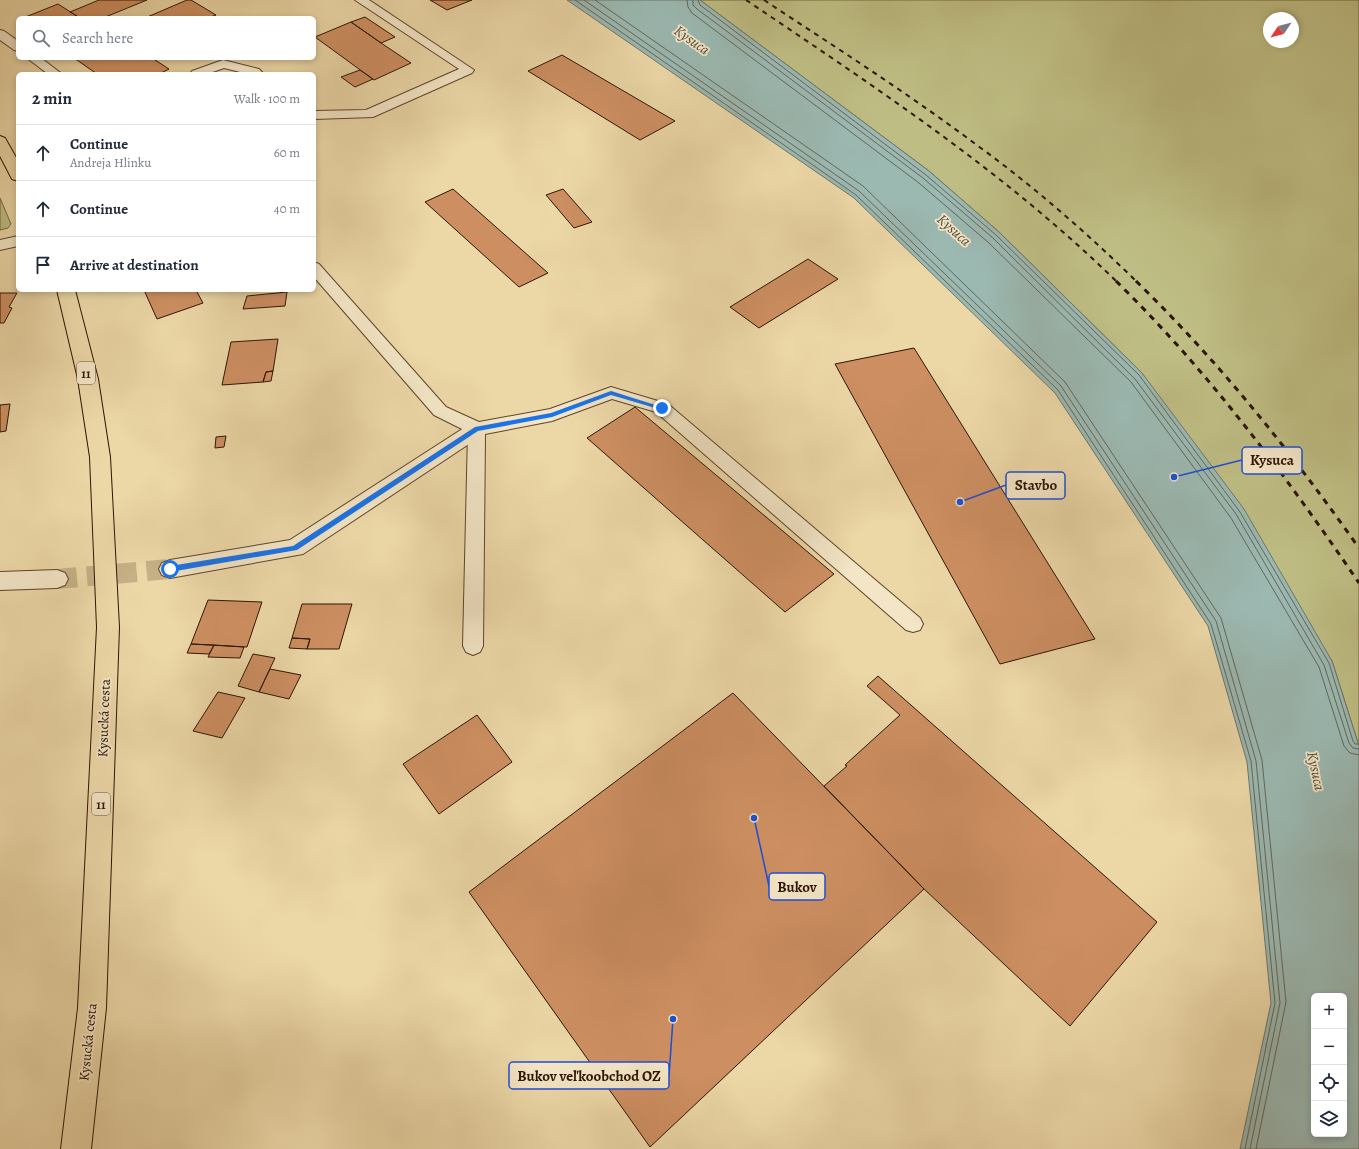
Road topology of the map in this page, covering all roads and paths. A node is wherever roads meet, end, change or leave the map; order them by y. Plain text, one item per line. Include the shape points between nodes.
1 (361, 0) edge
2 (0, 34) edge
3 (16, 46) edge
4 (37, 60) edge
5 (53, 72) edge
6 (201, 72) edge
7 (255, 72) edge
8 (316, 115) edge
9 (0, 141) edge
10 (16, 172) edge
11 (16, 241) edge
12 (0, 245) edge
13 (316, 269) edge
14 (66, 292) edge
15 (477, 429) junction
16 (170, 569) tunnel mouth
17 (57, 579) tunnel mouth
18 (0, 581) edge
19 (913, 624) dead end
20 (473, 646) dead end
21 (76, 1149) edge

1 - 8 lane via 468,70 368,114
2 - 3 lane
4 - 5 lane
6 - 7 lane via 222,64
9 - 10 main road
11 - 12 street
13 - 15 lane via 440,412
14 - 21 main road, Kysucká cesta / 11 via 88,379 100,458 108,626 92,1008
15 - 16 street via 295,548
15 - 19 lane via 552,415 611,393 662,408
15 - 20 lane
17 - 18 street

